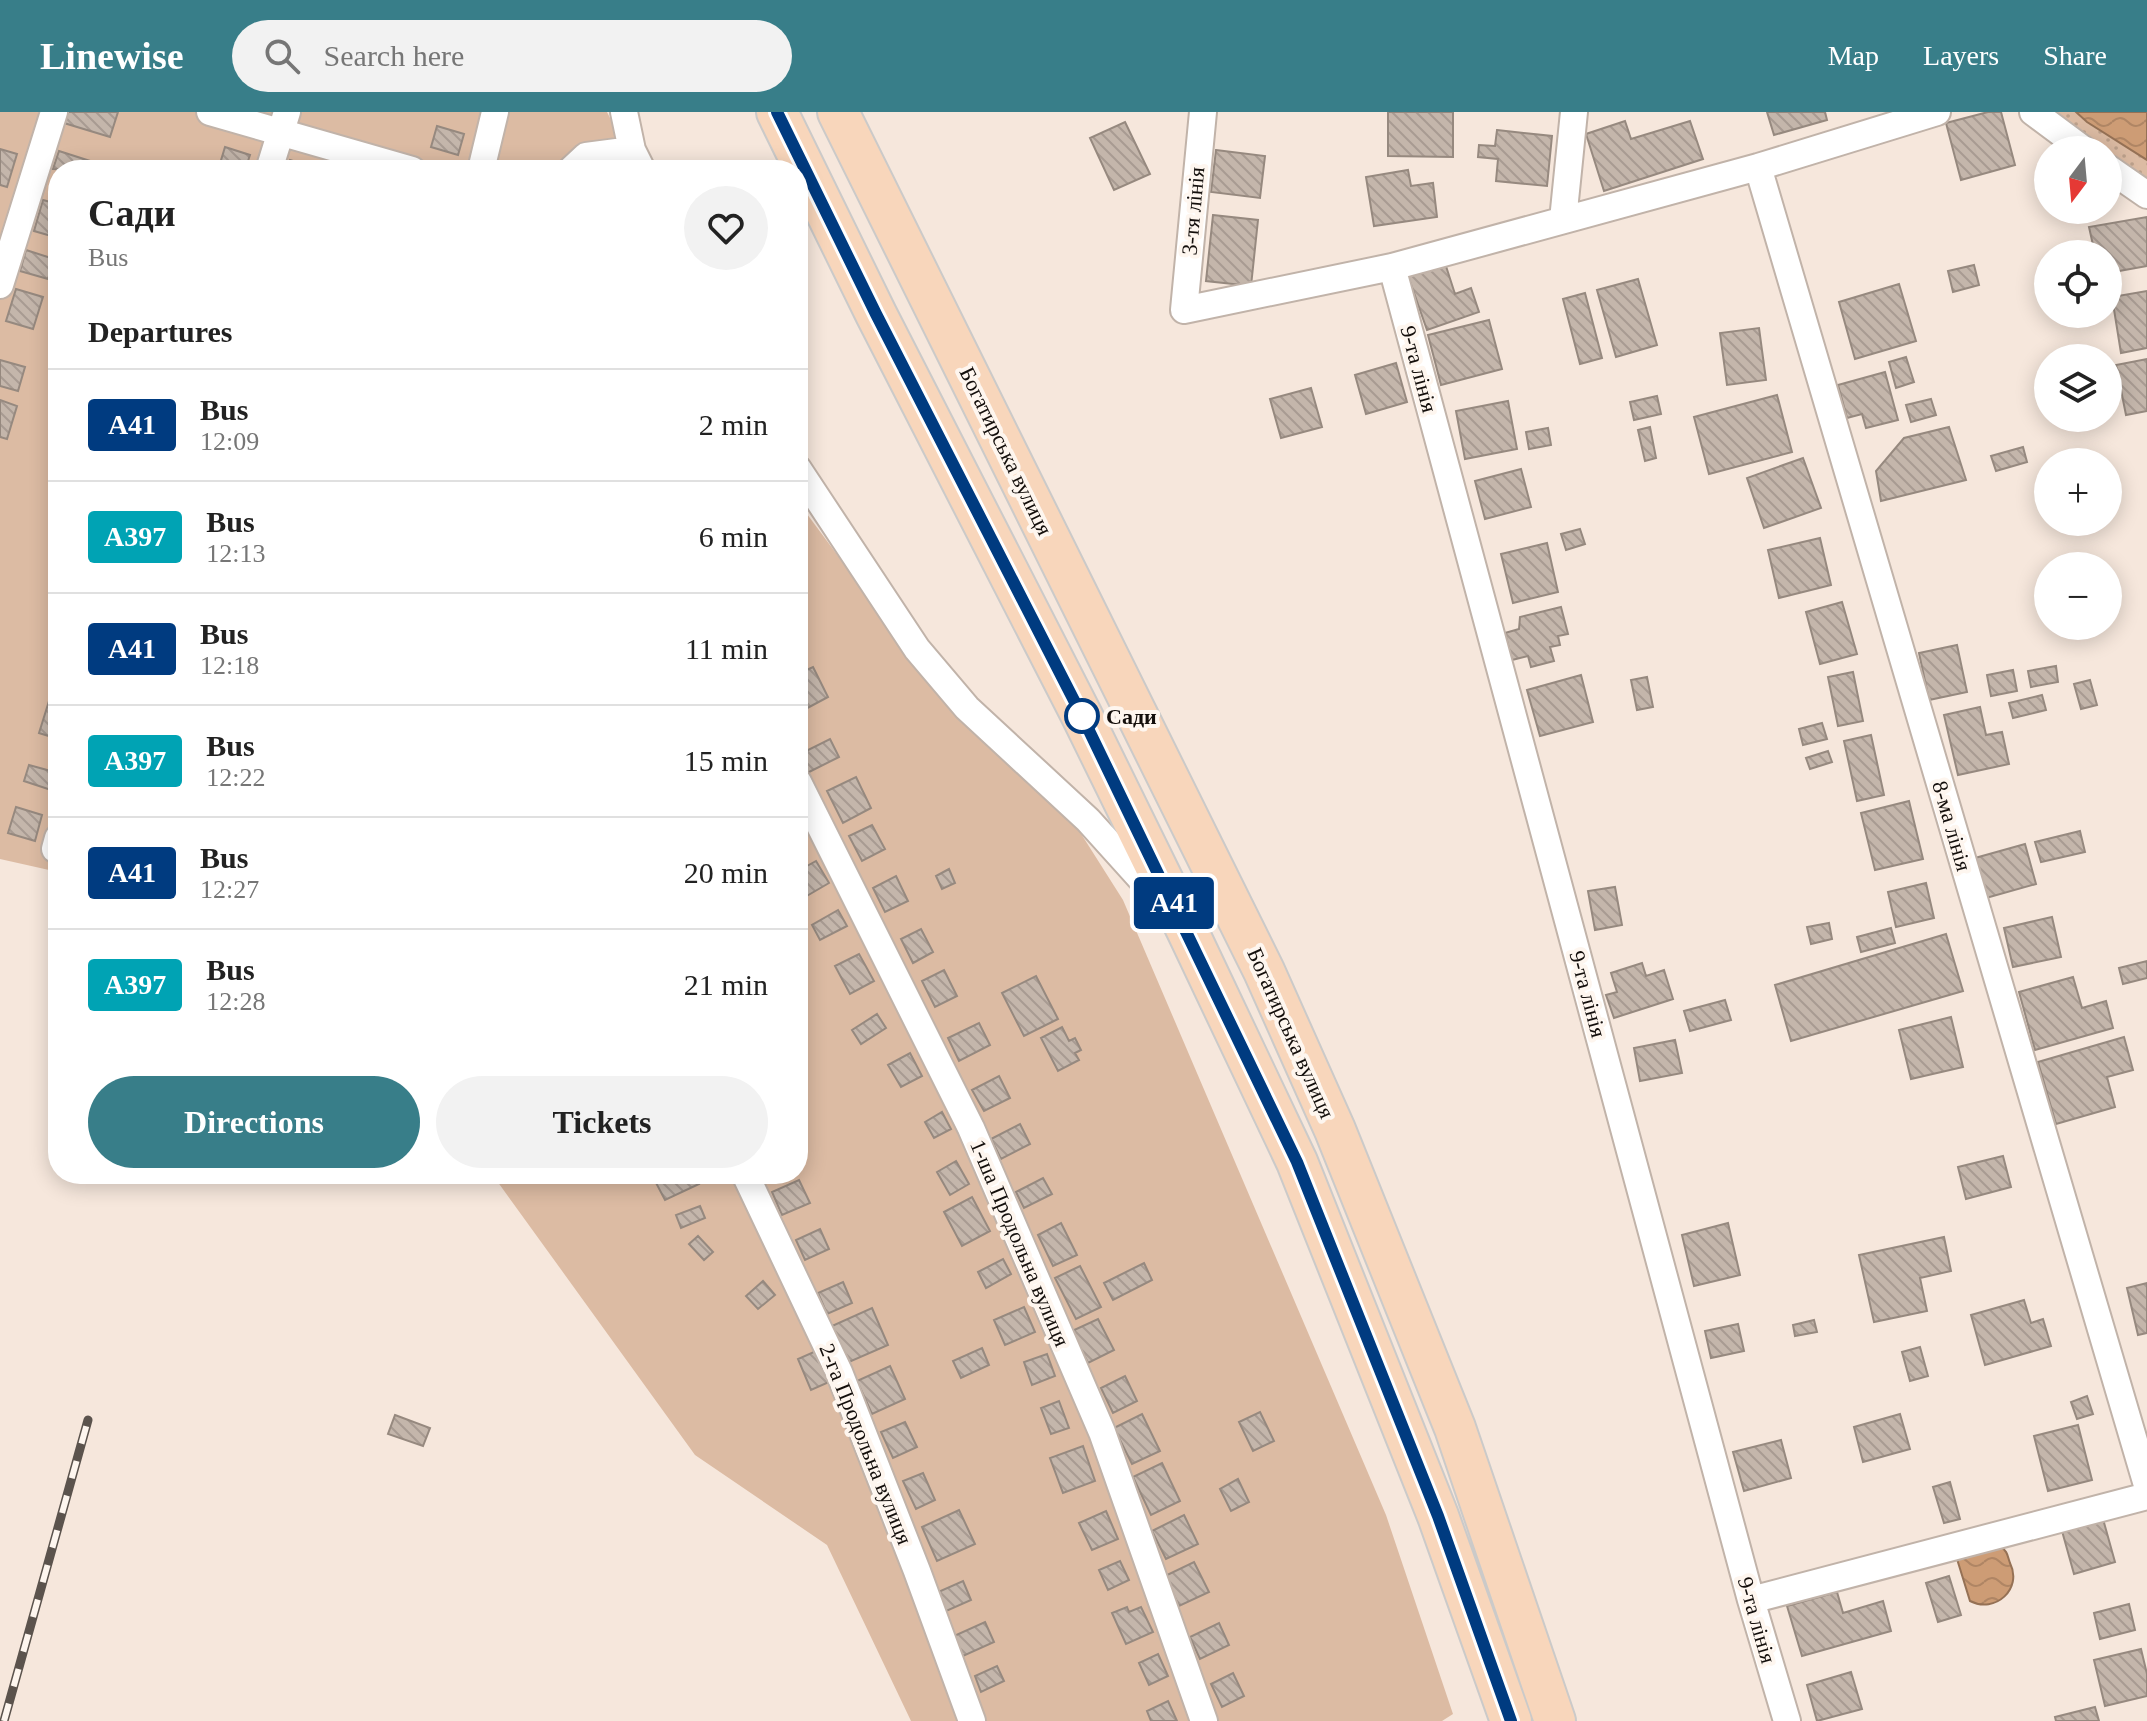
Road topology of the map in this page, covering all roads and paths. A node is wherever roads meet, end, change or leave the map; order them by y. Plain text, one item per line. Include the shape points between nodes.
1 (54, 112) edge
2 (210, 112) edge
3 (495, 112) edge
4 (624, 112) edge
5 (777, 112) edge
6 (838, 112) edge
7 (1203, 112) edge
8 (1574, 112) edge
9 (1937, 112) edge
10 (2033, 112) edge
11 (284, 123) edge
12 (2065, 136) edge
13 (272, 160) edge
14 (385, 160) edge
15 (483, 160) edge
16 (582, 160) edge
17 (637, 160) edge
18 (801, 160) edge
19 (1758, 167) junction
20 (808, 175) edge
21 (2122, 178) edge
22 (2147, 195) edge
23 (1563, 220) junction
24 (1392, 267) junction
25 (0, 285) edge
26 (808, 484) edge
27 (808, 802) edge
28 (1187, 930) junction
29 (750, 1184) edge
30 (2147, 1485) edge
31 (2147, 1496) edge
32 (1751, 1600) junction
33 (972, 1721) edge
34 (1204, 1721) edge
35 (1511, 1721) edge
36 (1555, 1721) edge
37 (1787, 1721) edge

1 - 25 street
2 - 11 street
3 - 15 street
4 - 17 street
5 - 18 main road
6 - 36 main road, Богатирська вулиця via 1264,971 1335,1130 1455,1428
7 - 24 street, 3-тя лінія via 1184,310
8 - 23 street
9 - 19 street
10 - 12 street
11 - 13 street
11 - 14 street
16 - 17 street
19 - 23 street
19 - 30 street, 8-ма лінія
20 - 28 main road
21 - 22 street
23 - 24 street
24 - 32 street, 9-та лінія
26 - 28 street via 917,649 967,708 1088,820
27 - 34 street, 1-ша Продольна вулиця via 990,1172 1102,1432
28 - 35 main road via 1297,1162 1438,1516
29 - 33 street, 2-га Продольна вулиця via 839,1372
31 - 32 street
32 - 37 street, 9-та лінія

